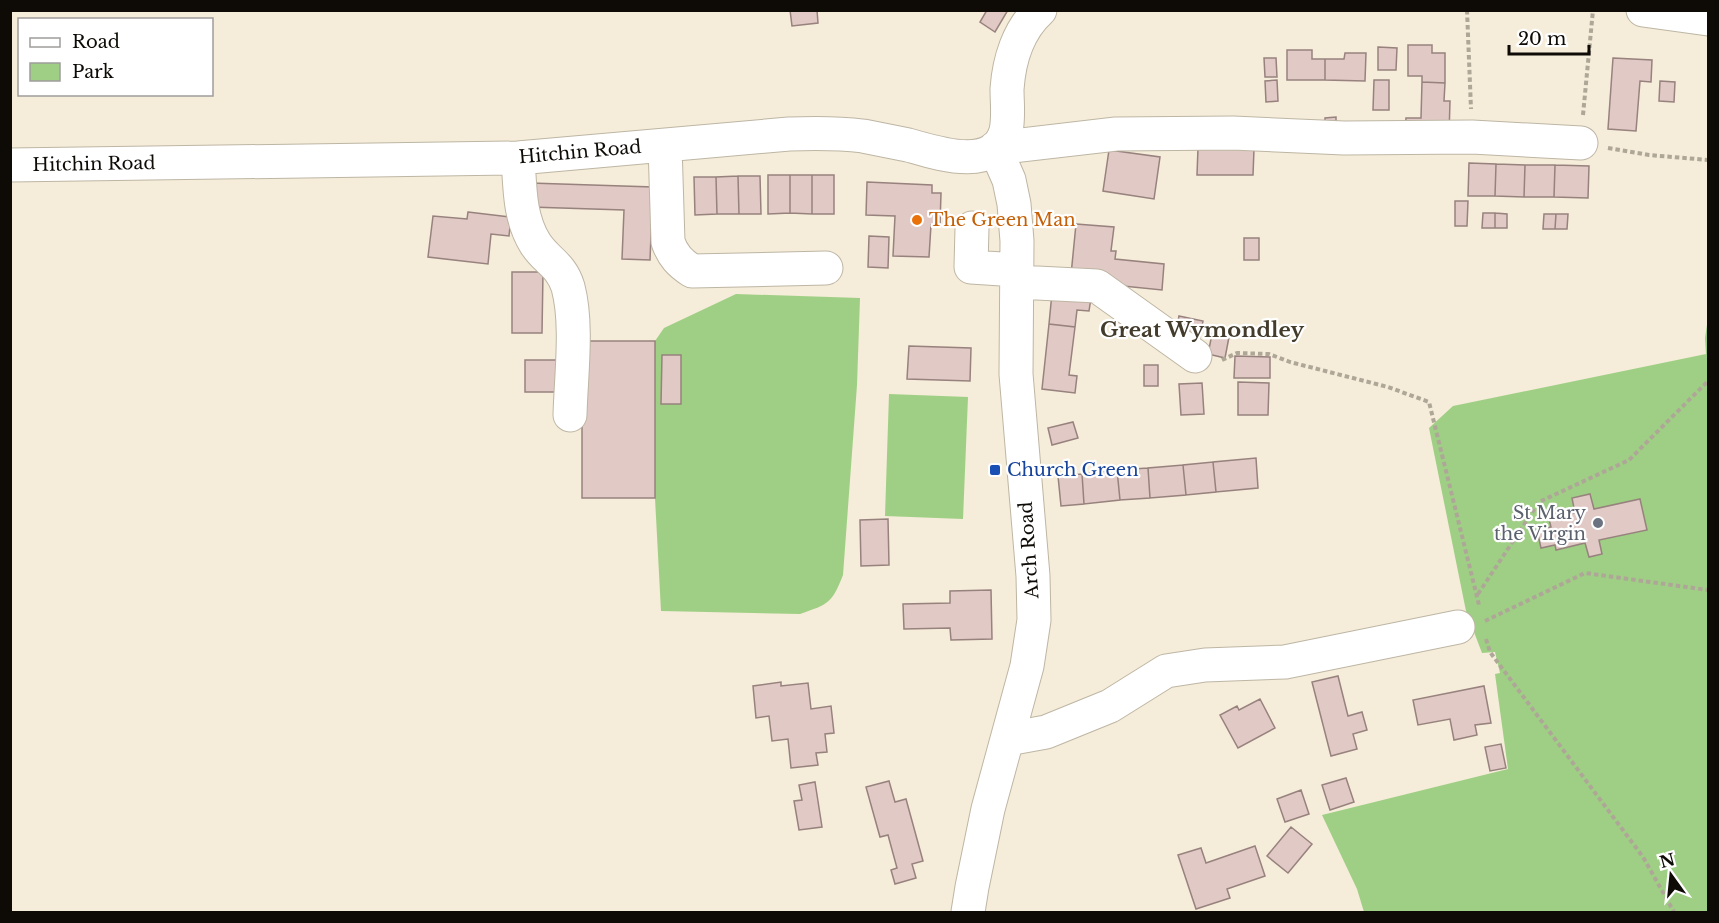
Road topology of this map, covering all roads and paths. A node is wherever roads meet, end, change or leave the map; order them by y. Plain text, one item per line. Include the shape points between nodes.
1 (1040, 10) edge
2 (1467, 10) edge
3 (1593, 10) edge
4 (1643, 10) edge
5 (1708, 19) edge
6 (1473, 137) junction
7 (1581, 143) junction
8 (665, 145) junction
9 (995, 148) junction
10 (518, 158) junction
11 (1708, 160) edge
12 (10, 165) edge
13 (972, 228) dead end
14 (826, 268) dead end
15 (1017, 276) junction
16 (1195, 356) joint
17 (1708, 381) edge
18 (570, 415) dead end
19 (1708, 590) edge
20 (1478, 594) junction
21 (1471, 630) joint
22 (1008, 740) junction
23 (968, 912) edge
24 (1674, 912) edge

1 - 9 street via 1021,34 1013,57 1007,88 1008,120
2 - 6 path
3 - 7 path
4 - 5 street
6 - 7 street, Hitchin Road
6 - 9 street, Hitchin Road via 1116,134
7 - 11 path
8 - 9 street, Hitchin Road via 824,133 889,141 957,158
8 - 10 street, Hitchin Road
8 - 14 street via 668,242 682,265 692,271
9 - 15 street, Arch Road via 1014,204
10 - 12 street, Hitchin Road
10 - 18 street via 525,222 536,245 557,265 571,304
13 - 15 street via 970,267
15 - 16 street via 1097,286
15 - 22 street, Arch Road via 1016,374 1034,620
16 - 20 path via 1222,360 1237,353 1269,354 1429,402
17 - 20 path via 1629,460 1539,502
19 - 20 path via 1585,573 1481,623
21 - 22 street via 1285,662 1204,665 1166,671 1110,706 1046,732
21 - 24 path via 1643,857
22 - 23 street, Arch Road via 988,810

